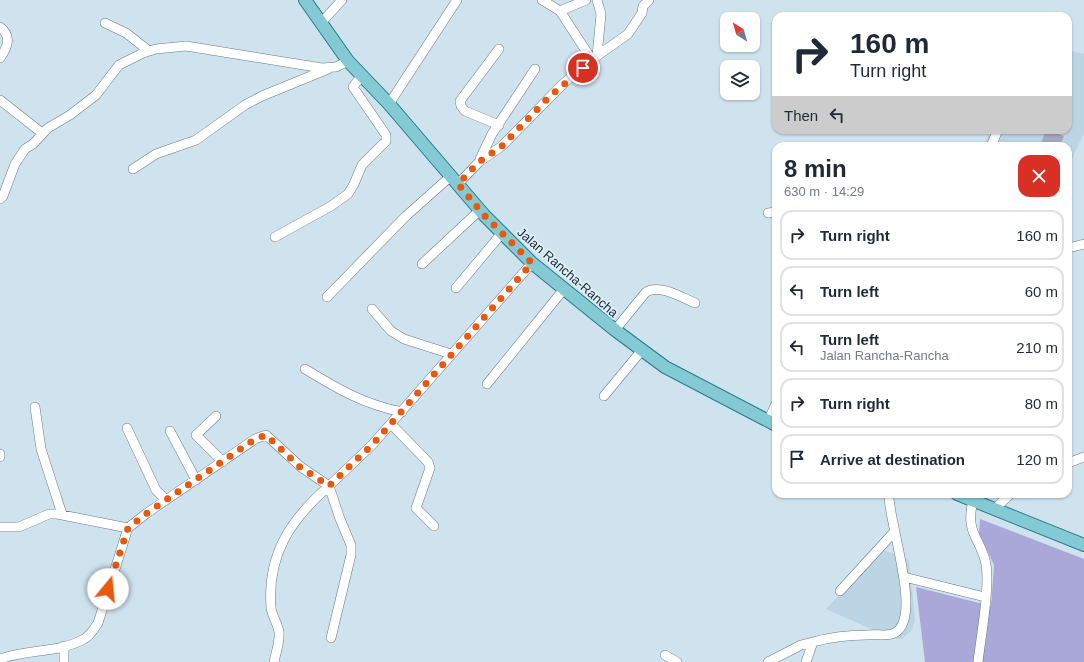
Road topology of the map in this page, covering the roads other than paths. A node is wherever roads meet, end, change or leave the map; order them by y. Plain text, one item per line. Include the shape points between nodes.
1 (305, 0) edge
2 (342, 0) edge
3 (457, 0) edge
4 (542, 0) edge
5 (586, 0) edge
6 (596, 0) edge
7 (649, 0) edge
8 (560, 11) junction
9 (105, 23) dead end
10 (321, 23) junction
11 (0, 27) edge
12 (499, 49) dead end
13 (149, 51) junction
14 (0, 58) edge
15 (595, 58) junction
16 (348, 61) junction
17 (329, 68) junction
18 (535, 69) dead end
19 (362, 75) junction
20 (0, 100) edge
21 (389, 104) junction
22 (499, 125) junction
23 (42, 134) junction
24 (479, 162) junction
25 (133, 169) dead end
26 (454, 180) junction
27 (0, 199) edge
28 (480, 210) junction
29 (502, 233) junction
30 (275, 237) dead end
31 (1084, 244) edge
32 (1072, 247) edge
33 (532, 263) junction
34 (422, 264) dead end
35 (456, 288) dead end
36 (564, 289) junction
37 (327, 297) dead end
38 (695, 303) dead end
39 (372, 309) dead end
40 (615, 330) junction
41 (642, 350) junction
42 (451, 354) junction
43 (304, 369) dead end
44 (487, 384) dead end
45 (604, 396) dead end
46 (36, 406) dead end
47 (402, 412) junction
48 (216, 416) dead end
49 (772, 423) edge
50 (391, 424) junction
51 (127, 428) dead end
52 (170, 431) dead end
53 (1084, 457) edge
54 (223, 462) junction
55 (1072, 462) edge
56 (196, 480) junction
57 (329, 486) junction
58 (889, 498) edge
59 (968, 498) edge
60 (1004, 498) edge
61 (166, 500) junction
62 (973, 500) junction
63 (995, 509) junction
64 (62, 514) junction
65 (434, 526) dead end
66 (0, 528) edge
67 (128, 528) junction
68 (894, 531) junction
69 (1084, 545) edge
70 (904, 577) junction
71 (840, 591) dead end
72 (985, 597) junction
73 (331, 638) dead end
74 (813, 642) junction
75 (64, 646) junction
76 (665, 654) dead end
77 (0, 659) edge
78 (64, 662) edge
79 (274, 662) edge
80 (677, 662) edge
81 (768, 662) edge
82 (806, 662) edge
83 (978, 662) edge

1 - 10 main road, Jalan Rancha-Rancha
2 - 10 street
3 - 21 street
4 - 8 street
5 - 8 street
6 - 15 street via 601,14
7 - 15 street via 628,34
8 - 15 street
9 - 13 street via 126,33
10 - 16 main road, Jalan Rancha-Rancha
11 - 14 street via 6,32 8,41 8,46
12 - 22 street via 460,101 466,111
13 - 17 street via 186,46
13 - 23 street via 119,65 96,95
15 - 24 street via 548,98 502,146
16 - 17 street
16 - 19 main road, Jalan Rancha-Rancha
17 - 25 street via 262,96 196,140 156,154
18 - 22 street
19 - 21 main road, Jalan Rancha-Rancha
19 - 30 street via 353,87 386,135 386,141 362,165 348,194
20 - 23 street
21 - 26 main road, Jalan Rancha-Rancha
22 - 24 street
23 - 27 street via 19,156
24 - 26 street
26 - 28 main road, Jalan Rancha-Rancha
26 - 37 street via 406,216
28 - 29 main road, Jalan Rancha-Rancha
28 - 34 street
29 - 33 main road, Jalan Rancha-Rancha
29 - 35 street
31 - 32 street
33 - 36 main road, Jalan Rancha-Rancha
33 - 42 street
36 - 40 main road, Jalan Rancha-Rancha
36 - 44 street
38 - 40 street via 652,288
39 - 42 street via 391,331 404,339
40 - 41 main road, Jalan Rancha-Rancha
41 - 45 street
41 - 49 main road, Jalan Rancha-Rancha via 665,367
42 - 47 street
43 - 47 street via 360,400
46 - 64 street via 41,448
47 - 50 street
48 - 54 street via 196,435
50 - 57 street
50 - 65 street via 428,462 430,472 416,508
51 - 61 street via 156,490
52 - 56 street
53 - 55 street
54 - 56 street
54 - 57 street via 255,439 266,435 300,467
56 - 61 street
57 - 73 street via 351,545 351,555
57 - 79 street via 309,503 296,519 283,538 275,562 270,586 271,610 279,631
58 - 68 street
59 - 62 main road
60 - 63 street
61 - 67 street
62 - 63 main road
62 - 72 street via 970,526 986,564
63 - 69 main road
64 - 66 street via 48,514 19,527
64 - 67 street
67 - 75 street via 98,623 84,639
68 - 70 street
68 - 71 street
70 - 72 street
70 - 74 street via 904,620 900,628 892,634 839,636
72 - 83 street
74 - 81 street
74 - 82 street
75 - 77 street via 15,653
75 - 78 street
76 - 80 street

